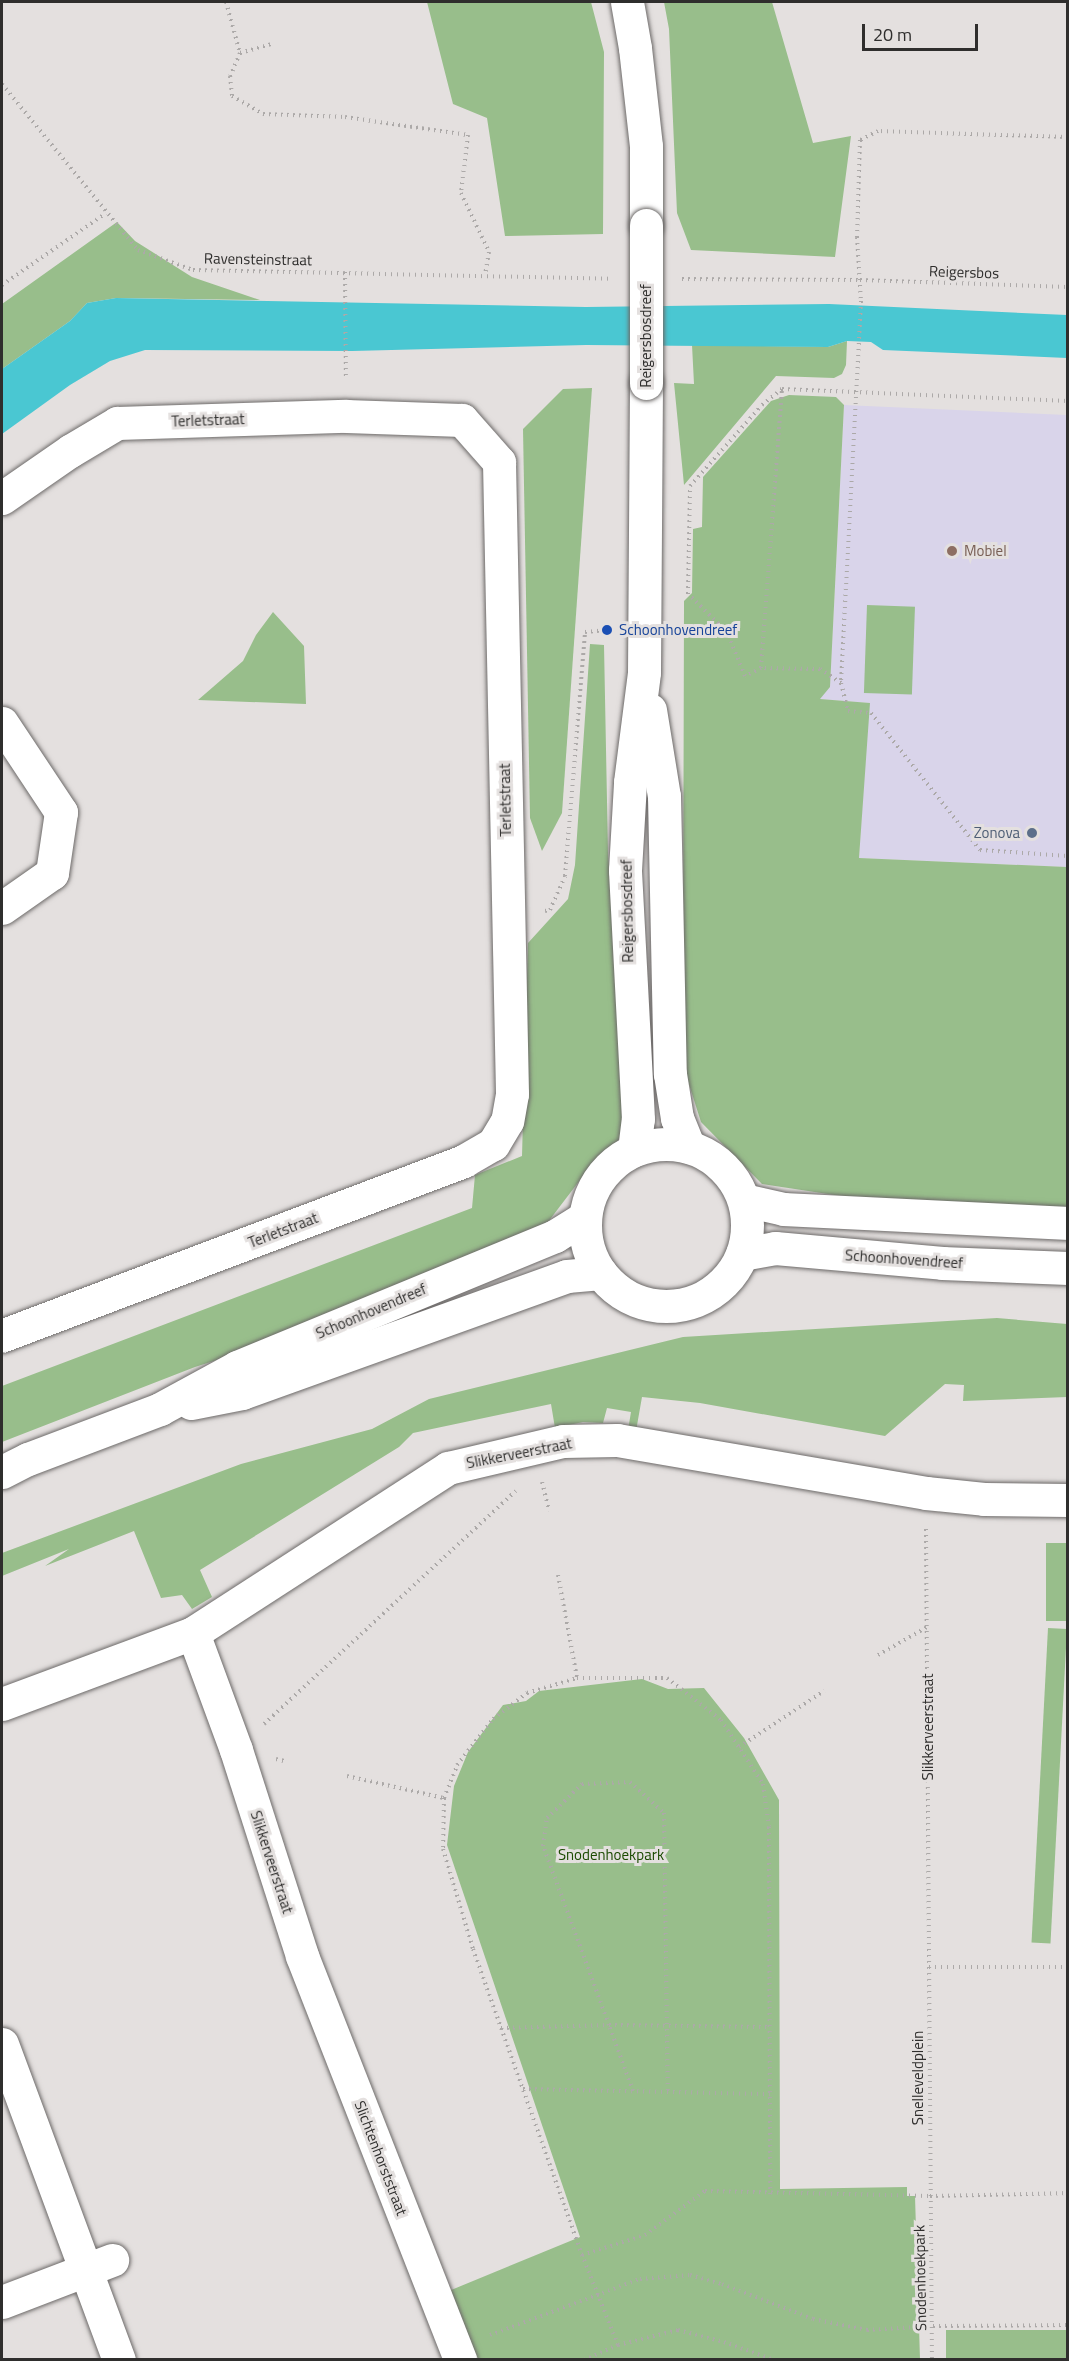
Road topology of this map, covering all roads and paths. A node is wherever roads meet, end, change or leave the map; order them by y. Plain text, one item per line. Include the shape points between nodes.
1 (226, 2) edge
2 (627, 2) edge
3 (274, 43) dead end
4 (240, 53) junction
5 (2, 84) edge
6 (1068, 136) edge
7 (106, 213) junction
8 (345, 272) junction
9 (485, 275) junction
10 (619, 279) dead end
11 (677, 279) dead end
12 (860, 280) junction
13 (2, 285) edge
14 (1068, 287) edge
15 (346, 375) dead end
16 (782, 388) junction
17 (856, 394) junction
18 (1068, 401) edge
19 (2, 498) edge
20 (608, 620) dead end
21 (761, 668) junction
22 (644, 672) junction
23 (841, 683) junction
24 (2, 723) edge
25 (1068, 856) edge
26 (2, 908) edge
27 (508, 919) junction
28 (689, 1147) junction
29 (634, 1150) junction
30 (744, 1200) junction
31 (585, 1218) junction
32 (1068, 1223) edge
33 (742, 1254) junction
34 (1068, 1268) edge
35 (601, 1274) junction
36 (2, 1336) edge
37 (160, 1409) junction
38 (10, 1466) edge
39 (521, 1486) dead end
40 (926, 1493) junction
41 (1068, 1500) edge
42 (558, 1575) dead end
43 (927, 1626) junction
44 (193, 1633) junction
45 (878, 1655) dead end
46 (577, 1678) junction
47 (824, 1691) dead end
48 (2, 1704) edge
49 (739, 1747) junction
50 (236, 1750) junction
51 (285, 1761) dead end
52 (347, 1776) dead end
53 (444, 1798) junction
54 (302, 1956) joint
55 (930, 1960) joint
56 (930, 1967) junction
57 (1068, 1967) edge
58 (609, 2025) junction
59 (667, 2026) junction
60 (770, 2027) junction
61 (501, 2028) junction
62 (2, 2044) edge
63 (523, 2089) junction
64 (633, 2091) junction
65 (668, 2092) junction
66 (770, 2094) junction
67 (1068, 2193) edge
68 (770, 2194) junction
69 (930, 2196) junction
70 (582, 2255) junction
71 (99, 2265) junction
72 (598, 2295) junction
73 (2, 2302) edge
74 (1068, 2325) edge
75 (933, 2326) junction
76 (618, 2345) junction
77 (457, 2354) edge
78 (119, 2360) edge
79 (584, 2360) edge
80 (774, 2360) edge
81 (932, 2360) edge

1 - 4 path
2 - 22 street, Reigersbosdreef, bridge via 646,146
3 - 4 path
4 - 9 path via 230,76 232,96 263,114 345,117 468,135 461,193 489,252
5 - 7 path, Ravensteinstraat
6 - 12 path via 878,131 860,140 856,237
7 - 8 path, Ravensteinstraat via 138,250 193,270
7 - 13 path
8 - 9 path, Ravensteinstraat
8 - 15 path
9 - 10 path, Ravensteinstraat
11 - 12 path, Reigersbos
12 - 14 path, Reigersbos
12 - 17 path
16 - 17 path
16 - 21 path
16 - 21 path via 690,486 688,594 727,632 745,676
17 - 18 path
17 - 23 path
19 - 27 street, Terletstraat via 117,423 346,416 462,420 499,462
20 - 27 path via 608,632 585,632 565,876 550,910
21 - 23 path via 820,669
22 - 28 street, Reigersbosdreef via 664,796 670,1074 677,1118
22 - 29 street, Reigersbosdreef via 630,782 625,870 638,1119
23 - 25 path via 848,711 872,713 980,850
24 - 26 street via 62,812 52,873
27 - 36 street, Terletstraat via 512,1094 507,1121 493,1144 464,1161
28 - 29 street via 663,1144
28 - 30 street via 713,1158 732,1176
29 - 31 street via 609,1166 592,1190
30 - 32 street via 784,1209
30 - 33 street via 747,1227
31 - 35 street via 588,1248
31 - 37 street, Schoonhovendreef via 555,1236 237,1367
33 - 34 street, Schoonhovendreef via 775,1248 942,1263
33 - 35 street via 727,1279 712,1291 677,1305 648,1304 622,1293
35 - 37 street, Schoonhovendreef via 567,1276 242,1393
37 - 38 street, Schoonhovendreef
39 - 50 path
40 - 41 street, Slikkerveerstraat
40 - 43 path, Slikkerveerstraat
40 - 44 street, Slikkerveerstraat via 617,1440 562,1441 448,1468
42 - 46 path
43 - 45 path
43 - 55 path, Slikkerveerstraat
44 - 48 street, Slikkerveerstraat
44 - 50 street, Slikkerveerstraat
46 - 49 path via 667,1678 721,1720
46 - 53 path via 527,1693 493,1719 457,1765
47 - 49 path
49 - 60 path via 763,1784 769,1827
50 - 51 path
50 - 54 street, Slikkerveerstraat
52 - 53 path
53 - 61 path via 443,1849
54 - 77 street, Slichtenhorststraat
55 - 56 path, Snelleveldplein
56 - 57 path
56 - 69 path, Snelleveldplein
58 - 59 path
58 - 59 path via 543,1846 547,1818 582,1784 630,1782 664,1812
58 - 61 path
58 - 64 path
59 - 60 path
59 - 65 path
60 - 66 path
61 - 63 path
62 - 71 street
63 - 64 path
63 - 70 path
64 - 65 path
65 - 66 path
66 - 68 path
67 - 69 path
68 - 69 path
68 - 70 path via 705,2191 645,2235
69 - 75 path, Snodenhoekpark
70 - 72 path
71 - 73 street
71 - 78 street
72 - 75 path via 640,2279 690,2276 722,2284 813,2319 867,2330
72 - 76 path
72 - 77 path
74 - 75 path
75 - 81 path, Snodenhoekpark
76 - 79 path
76 - 80 path via 678,2330

